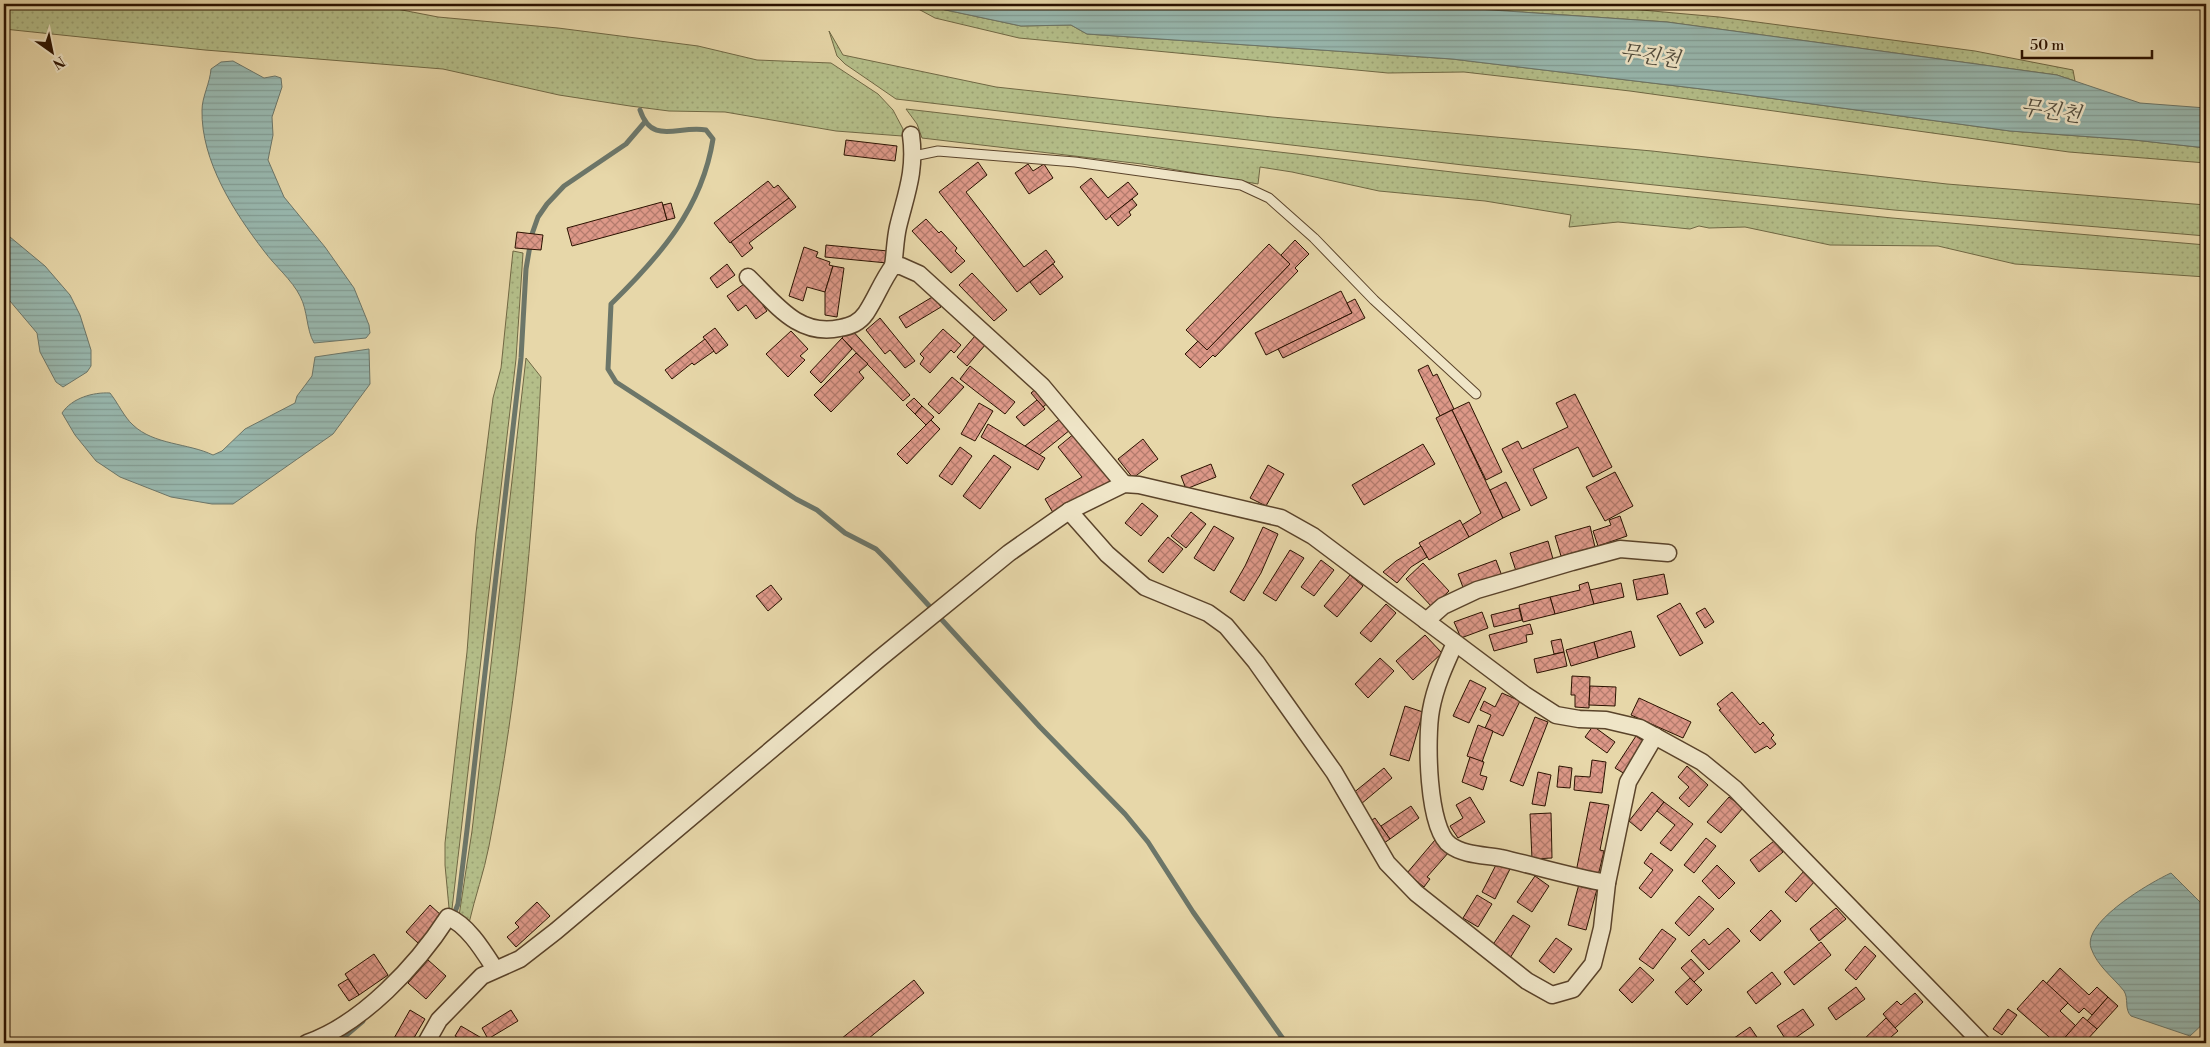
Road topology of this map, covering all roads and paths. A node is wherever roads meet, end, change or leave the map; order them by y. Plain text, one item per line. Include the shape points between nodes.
1 (911, 135) dead end
2 (914, 156) junction
3 (893, 266) junction
4 (748, 277) dead end
5 (1476, 394) dead end
6 (1124, 484) junction
7 (1069, 511) junction
8 (1668, 553) dead end
9 (1426, 621) junction
10 (1455, 643) junction
11 (1655, 736) junction
12 (1608, 883) junction
13 (495, 969) junction
14 (307, 1043) edge
15 (426, 1043) edge
16 (1982, 1043) edge

1 - 2 street
2 - 3 street via 910,186 897,230
2 - 5 lane via 938,151 1055,161 1241,185 1270,198
3 - 4 street via 866,314 854,325 829,330 809,328 785,313
3 - 6 street via 902,266 919,274 1014,359 1042,386
6 - 7 street
6 - 9 street via 1281,518 1313,536
7 - 12 street via 1107,554 1145,587 1208,613 1226,626 1256,662 1334,772 1387,863 1416,893 1527,981 1552,995 1573,989 1593,964
7 - 13 street via 1009,553 936,612 556,931 520,959
8 - 9 street via 1620,549 1572,562 1477,590 1443,606
9 - 10 street
10 - 11 street via 1556,715 1579,720 1606,720 1640,728
10 - 12 street via 1441,674 1430,712 1429,769 1432,805 1440,835 1459,851
11 - 12 street via 1628,782
11 - 16 street via 1702,762 1735,789
13 - 14 street via 484,952 448,917 404,974 350,1023 324,1038
13 - 15 street via 482,976 439,1020

